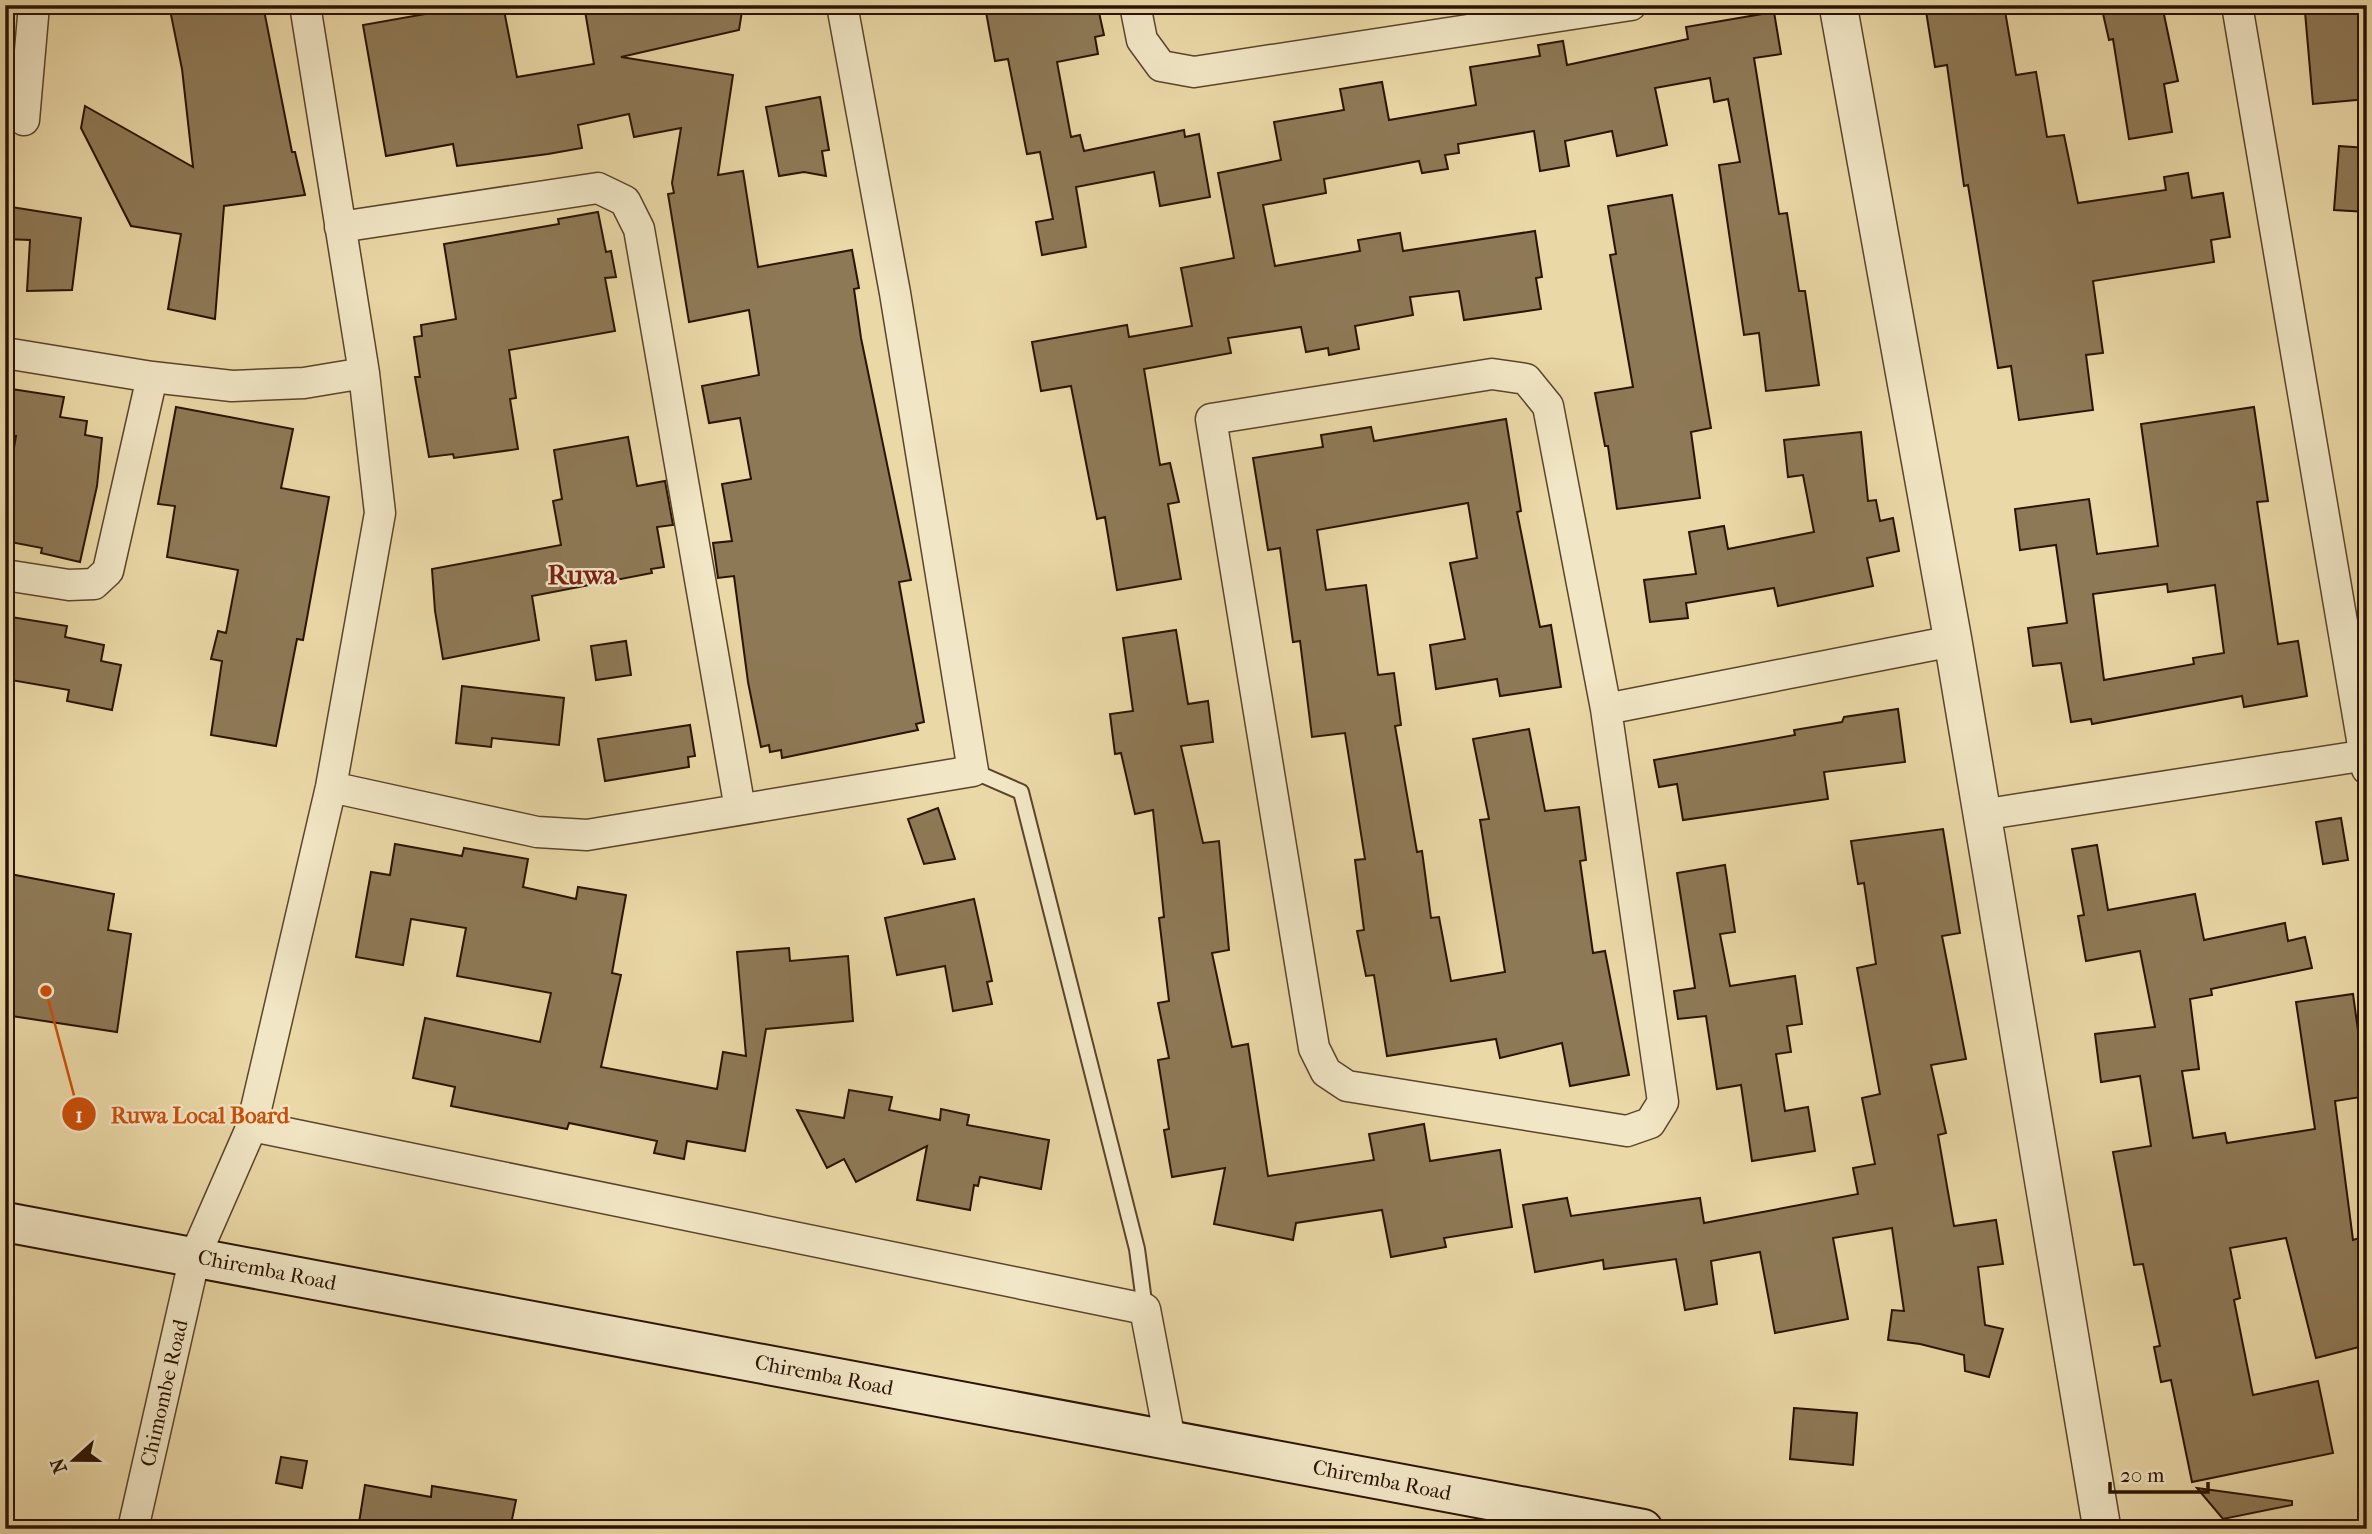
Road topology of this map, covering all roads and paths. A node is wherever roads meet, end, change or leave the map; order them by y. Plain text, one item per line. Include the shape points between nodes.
1 (34, 5) edge
2 (305, 5) edge
3 (842, 5) edge
4 (1135, 5) edge
5 (1631, 5) edge
6 (1838, 5) edge
7 (2237, 5) edge
8 (1482, 17) edge
9 (24, 120) dead end
10 (340, 227) junction
11 (5, 353) edge
12 (364, 373) junction
13 (152, 377) junction
14 (5, 575) edge
15 (1953, 641) junction
16 (1606, 709) junction
17 (2366, 759) edge
18 (973, 771) junction
19 (331, 787) junction
20 (740, 809) junction
21 (1981, 815) junction
22 (252, 1126) junction
23 (5, 1222) edge
24 (195, 1256) junction
25 (1145, 1309) junction
26 (1170, 1440) junction
27 (133, 1529) edge
28 (1643, 1529) edge
29 (2102, 1529) edge

1 - 9 street
2 - 10 street, Chimombe Road
3 - 18 street via 895,293
4 - 8 street via 1142,40 1161,66 1194,72
5 - 8 street
6 - 15 street
7 - 17 street
10 - 12 street, Chimombe Road
10 - 20 street via 598,188 625,201 639,229
11 - 13 street
12 - 13 street via 304,383 232,386
12 - 19 street, Chimombe Road via 380,513
13 - 14 street via 108,571 94,584 69,585
15 - 16 street
15 - 21 street
16 - 16 street via 1549,406 1526,379 1492,374 1211,419 1314,1048 1326,1072 1347,1086 1627,1131 1650,1123 1663,1102
17 - 21 street
18 - 20 street
18 - 25 lane via 1021,792 1137,1249
19 - 20 street via 537,832 587,835
19 - 22 street, Chimombe Road
21 - 29 street
22 - 24 street, Chimombe Road
22 - 25 street
23 - 24 main road, Chiremba Road
24 - 26 main road, Chiremba Road
24 - 27 street, Chimombe Road
25 - 26 street
26 - 28 main road, Chiremba Road

